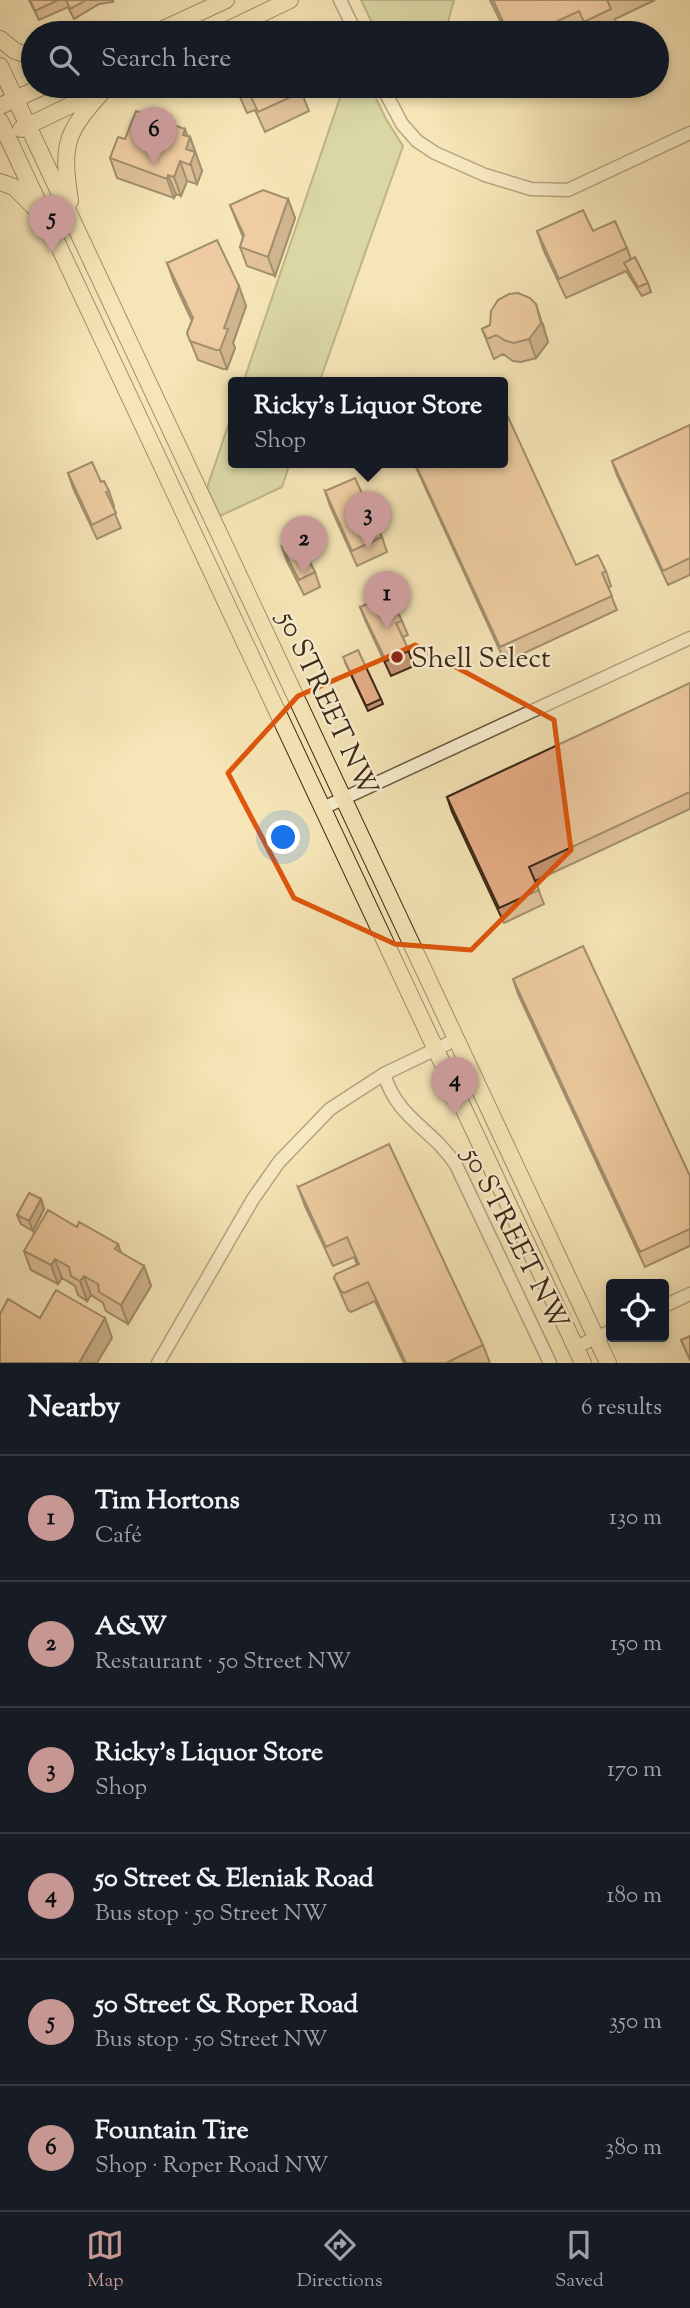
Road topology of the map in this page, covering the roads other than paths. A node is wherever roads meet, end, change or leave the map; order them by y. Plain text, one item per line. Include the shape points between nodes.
1 (226, 0) edge
2 (290, 0) edge
3 (340, 0) edge
4 (181, 21) edge
5 (246, 21) edge
6 (350, 21) edge
7 (0, 39) edge
8 (21, 53) edge
9 (0, 66) edge
10 (21, 97) edge
11 (85, 98) edge
12 (98, 98) edge
13 (388, 98) edge
14 (16, 99) junction
15 (0, 106) edge
16 (28, 126) junction
17 (2, 132) edge
18 (690, 133) edge
19 (0, 182) edge
20 (73, 220) junction
21 (51, 227) junction
22 (690, 638) edge
23 (345, 798) junction
24 (323, 808) junction
25 (457, 1039) junction
26 (435, 1049) junction
27 (384, 1074) junction
28 (690, 1294) edge
29 (669, 1304) edge
30 (604, 1334) edge
31 (576, 1347) junction
32 (158, 1363) edge
33 (550, 1363) edge
34 (583, 1363) edge
35 (608, 1363) edge

1 - 4 main road
2 - 5 main road
3 - 6 street
7 - 8 main road
9 - 14 main road, 50 STREET NW
10 - 14 main road
11 - 16 main road
12 - 20 main road via 69,137 66,171
13 - 18 street via 402,124 435,153 515,186 554,191 568,190
14 - 15 main road
14 - 16 main road, 50 STREET NW
16 - 17 main road
16 - 20 main road, 50 STREET NW
17 - 21 main road, 50 STREET NW
19 - 21 main road via 28,199
20 - 23 main road, 50 STREET NW
21 - 24 main road, 50 STREET NW
22 - 23 street
23 - 24 street
23 - 25 main road, 50 STREET NW
24 - 26 main road, 50 STREET NW
25 - 26 street
25 - 30 main road, 50 STREET NW
26 - 27 street
26 - 31 main road, 50 STREET NW
27 - 32 street via 330,1109 279,1162
27 - 33 street, 50 STREET NW via 399,1107 456,1166
28 - 29 street
30 - 31 street
30 - 35 main road, 50 STREET NW
31 - 34 main road, 50 STREET NW

